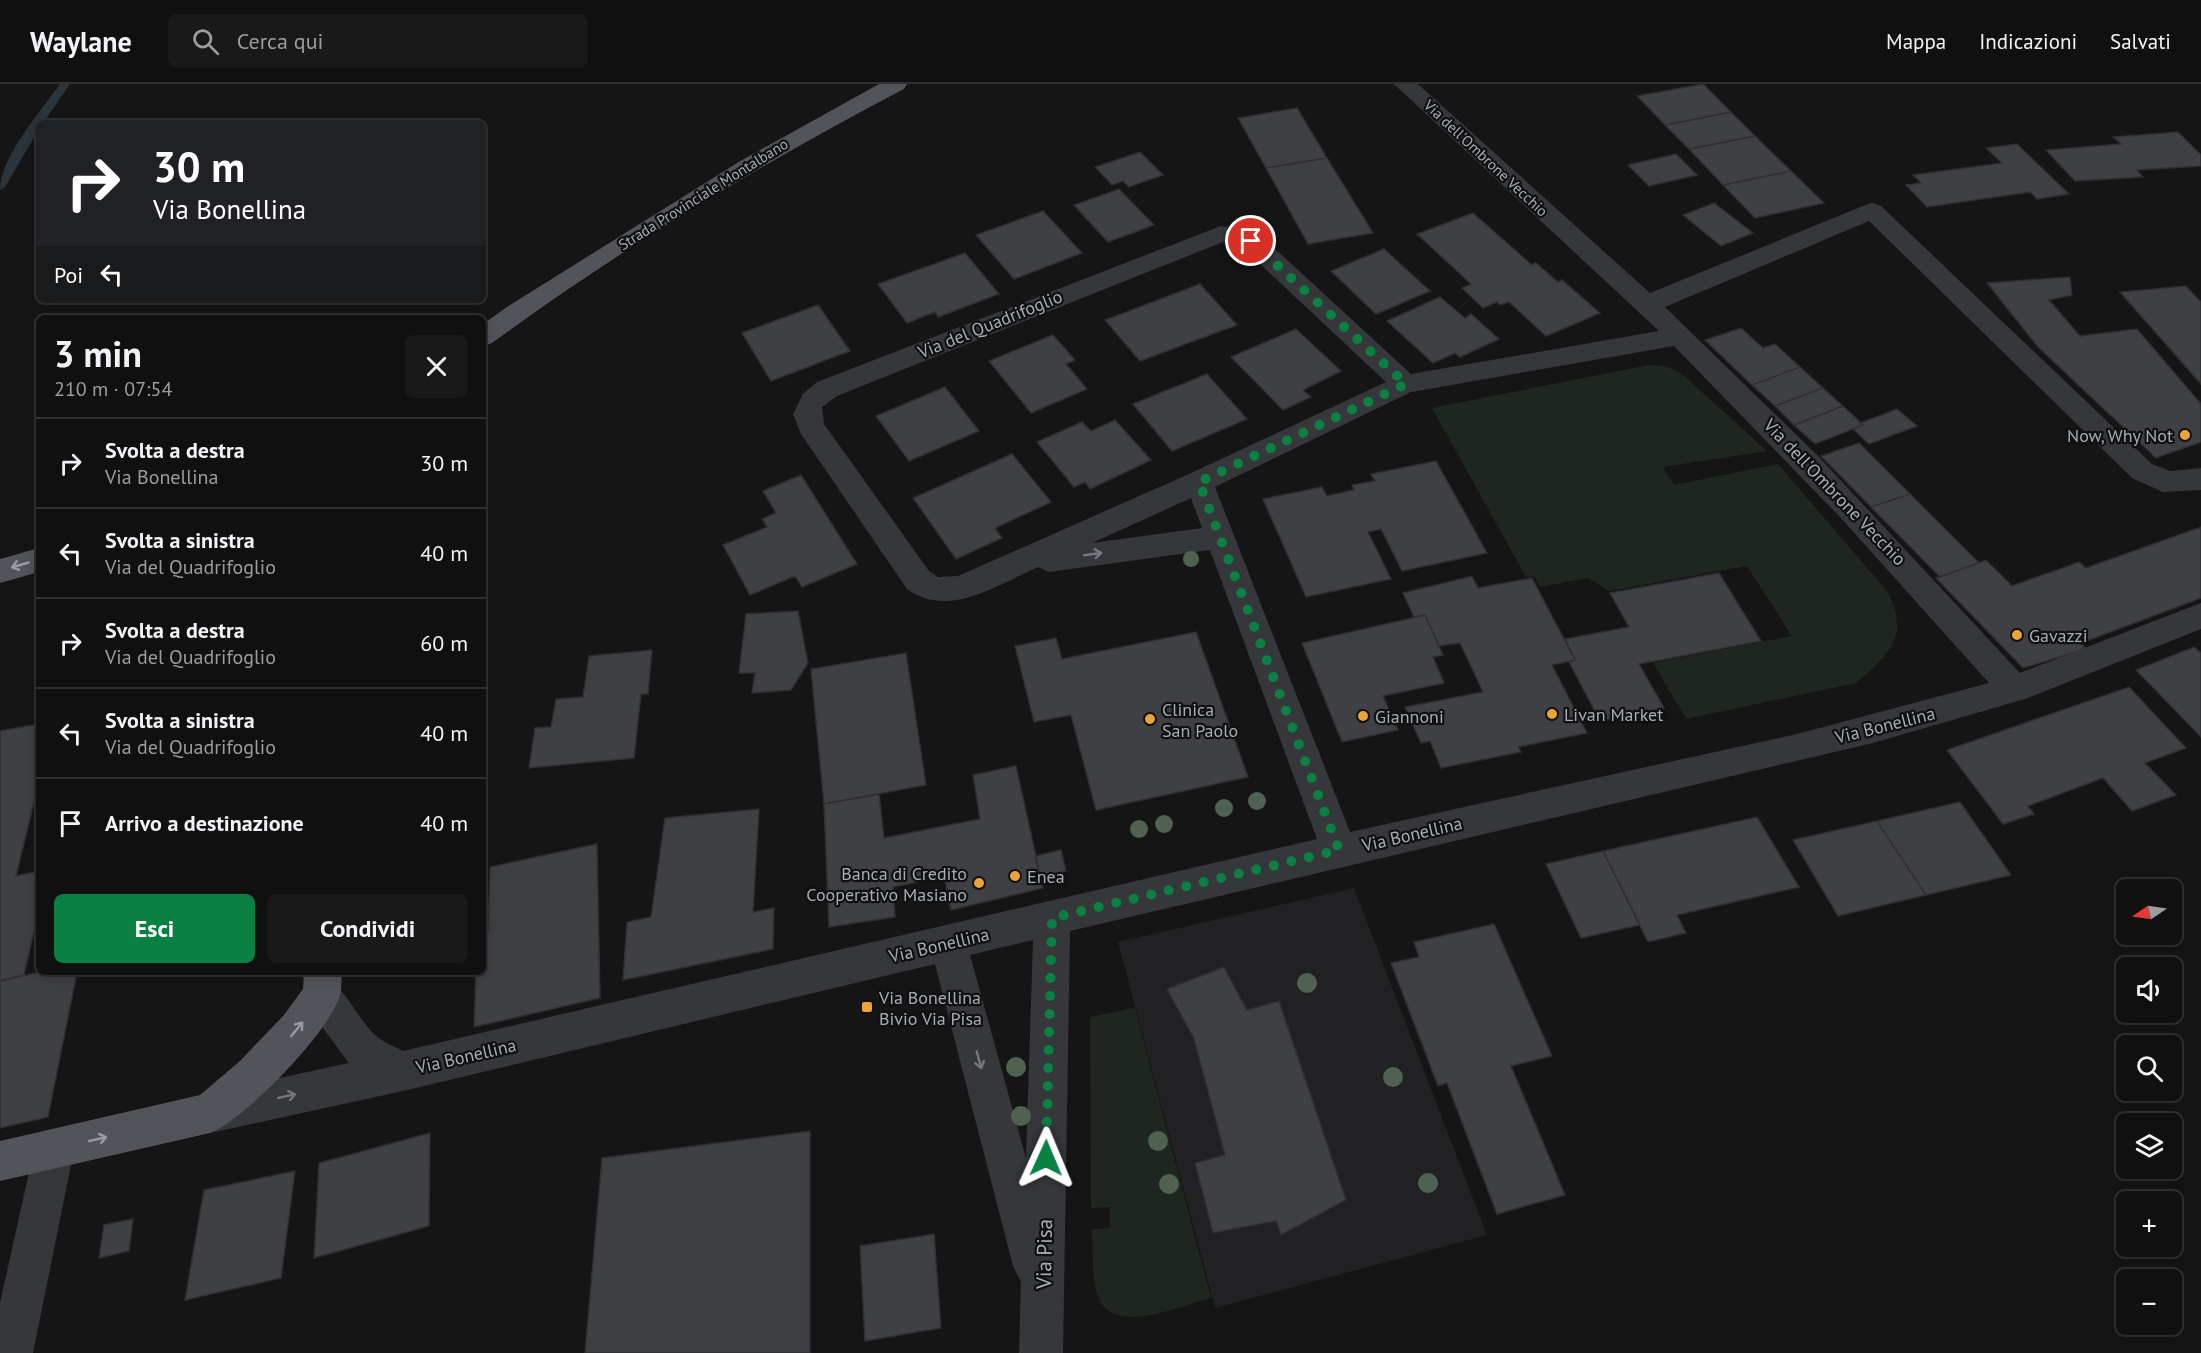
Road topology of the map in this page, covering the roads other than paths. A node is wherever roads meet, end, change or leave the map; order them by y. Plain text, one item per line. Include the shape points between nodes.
1 (896, 84) edge
2 (1405, 84) edge
3 (1646, 304) junction
4 (516, 313) junction
5 (486, 335) edge
6 (1680, 336) junction
7 (486, 347) edge
8 (1406, 384) junction
9 (2201, 479) edge
10 (1199, 482) junction
11 (1220, 537) junction
12 (36, 561) edge
13 (1014, 565) junction
14 (0, 571) edge
15 (2201, 616) edge
16 (2014, 689) junction
17 (1339, 850) junction
18 (1052, 918) junction
19 (948, 943) junction
20 (322, 984) edge
21 (403, 1071) junction
22 (210, 1113) junction
23 (54, 1149) junction
24 (0, 1161) edge
25 (1043, 1302) junction
26 (11, 1353) edge
27 (1041, 1353) edge

1 - 4 main road, Strada Provinciale Montalbano via 784,143
2 - 3 street, Via dell'Ombrone Vecchio
3 - 6 street, Via dell'Ombrone Vecchio
3 - 9 street via 1872,211 2142,471 2172,484
4 - 5 main road, Strada Provinciale Montalbano
4 - 7 main road, Strada Provinciale Montalbano
6 - 8 street
6 - 16 street, Via dell'Ombrone Vecchio via 1889,548
8 - 10 street, Via del Quadrifoglio
8 - 13 street, Via del Quadrifoglio via 1251,241 1221,234 815,397 806,417 811,427 918,580 933,590 944,591
10 - 11 street
10 - 13 street, Via del Quadrifoglio
13 -> 11 street
11 - 17 street
12 -> 14 main road
15 - 16 street, Via Bonellina
16 - 17 street, Via Bonellina via 1812,743
17 - 18 street, Via Bonellina
18 - 19 street, Via Bonellina
18 - 25 street, Via Pisa
19 - 21 street, Via Bonellina
19 -> 25 street, Via Pisa
20 - 21 street, Via Bonellina via 358,1046
22 -> 20 main road via 236,1093 282,1046
22 -> 21 street, Via Bonellina
23 -> 22 main road, Via Bonellina
23 - 24 main road, Via Bonellina
23 - 26 street
25 - 27 street, Via Pisa

